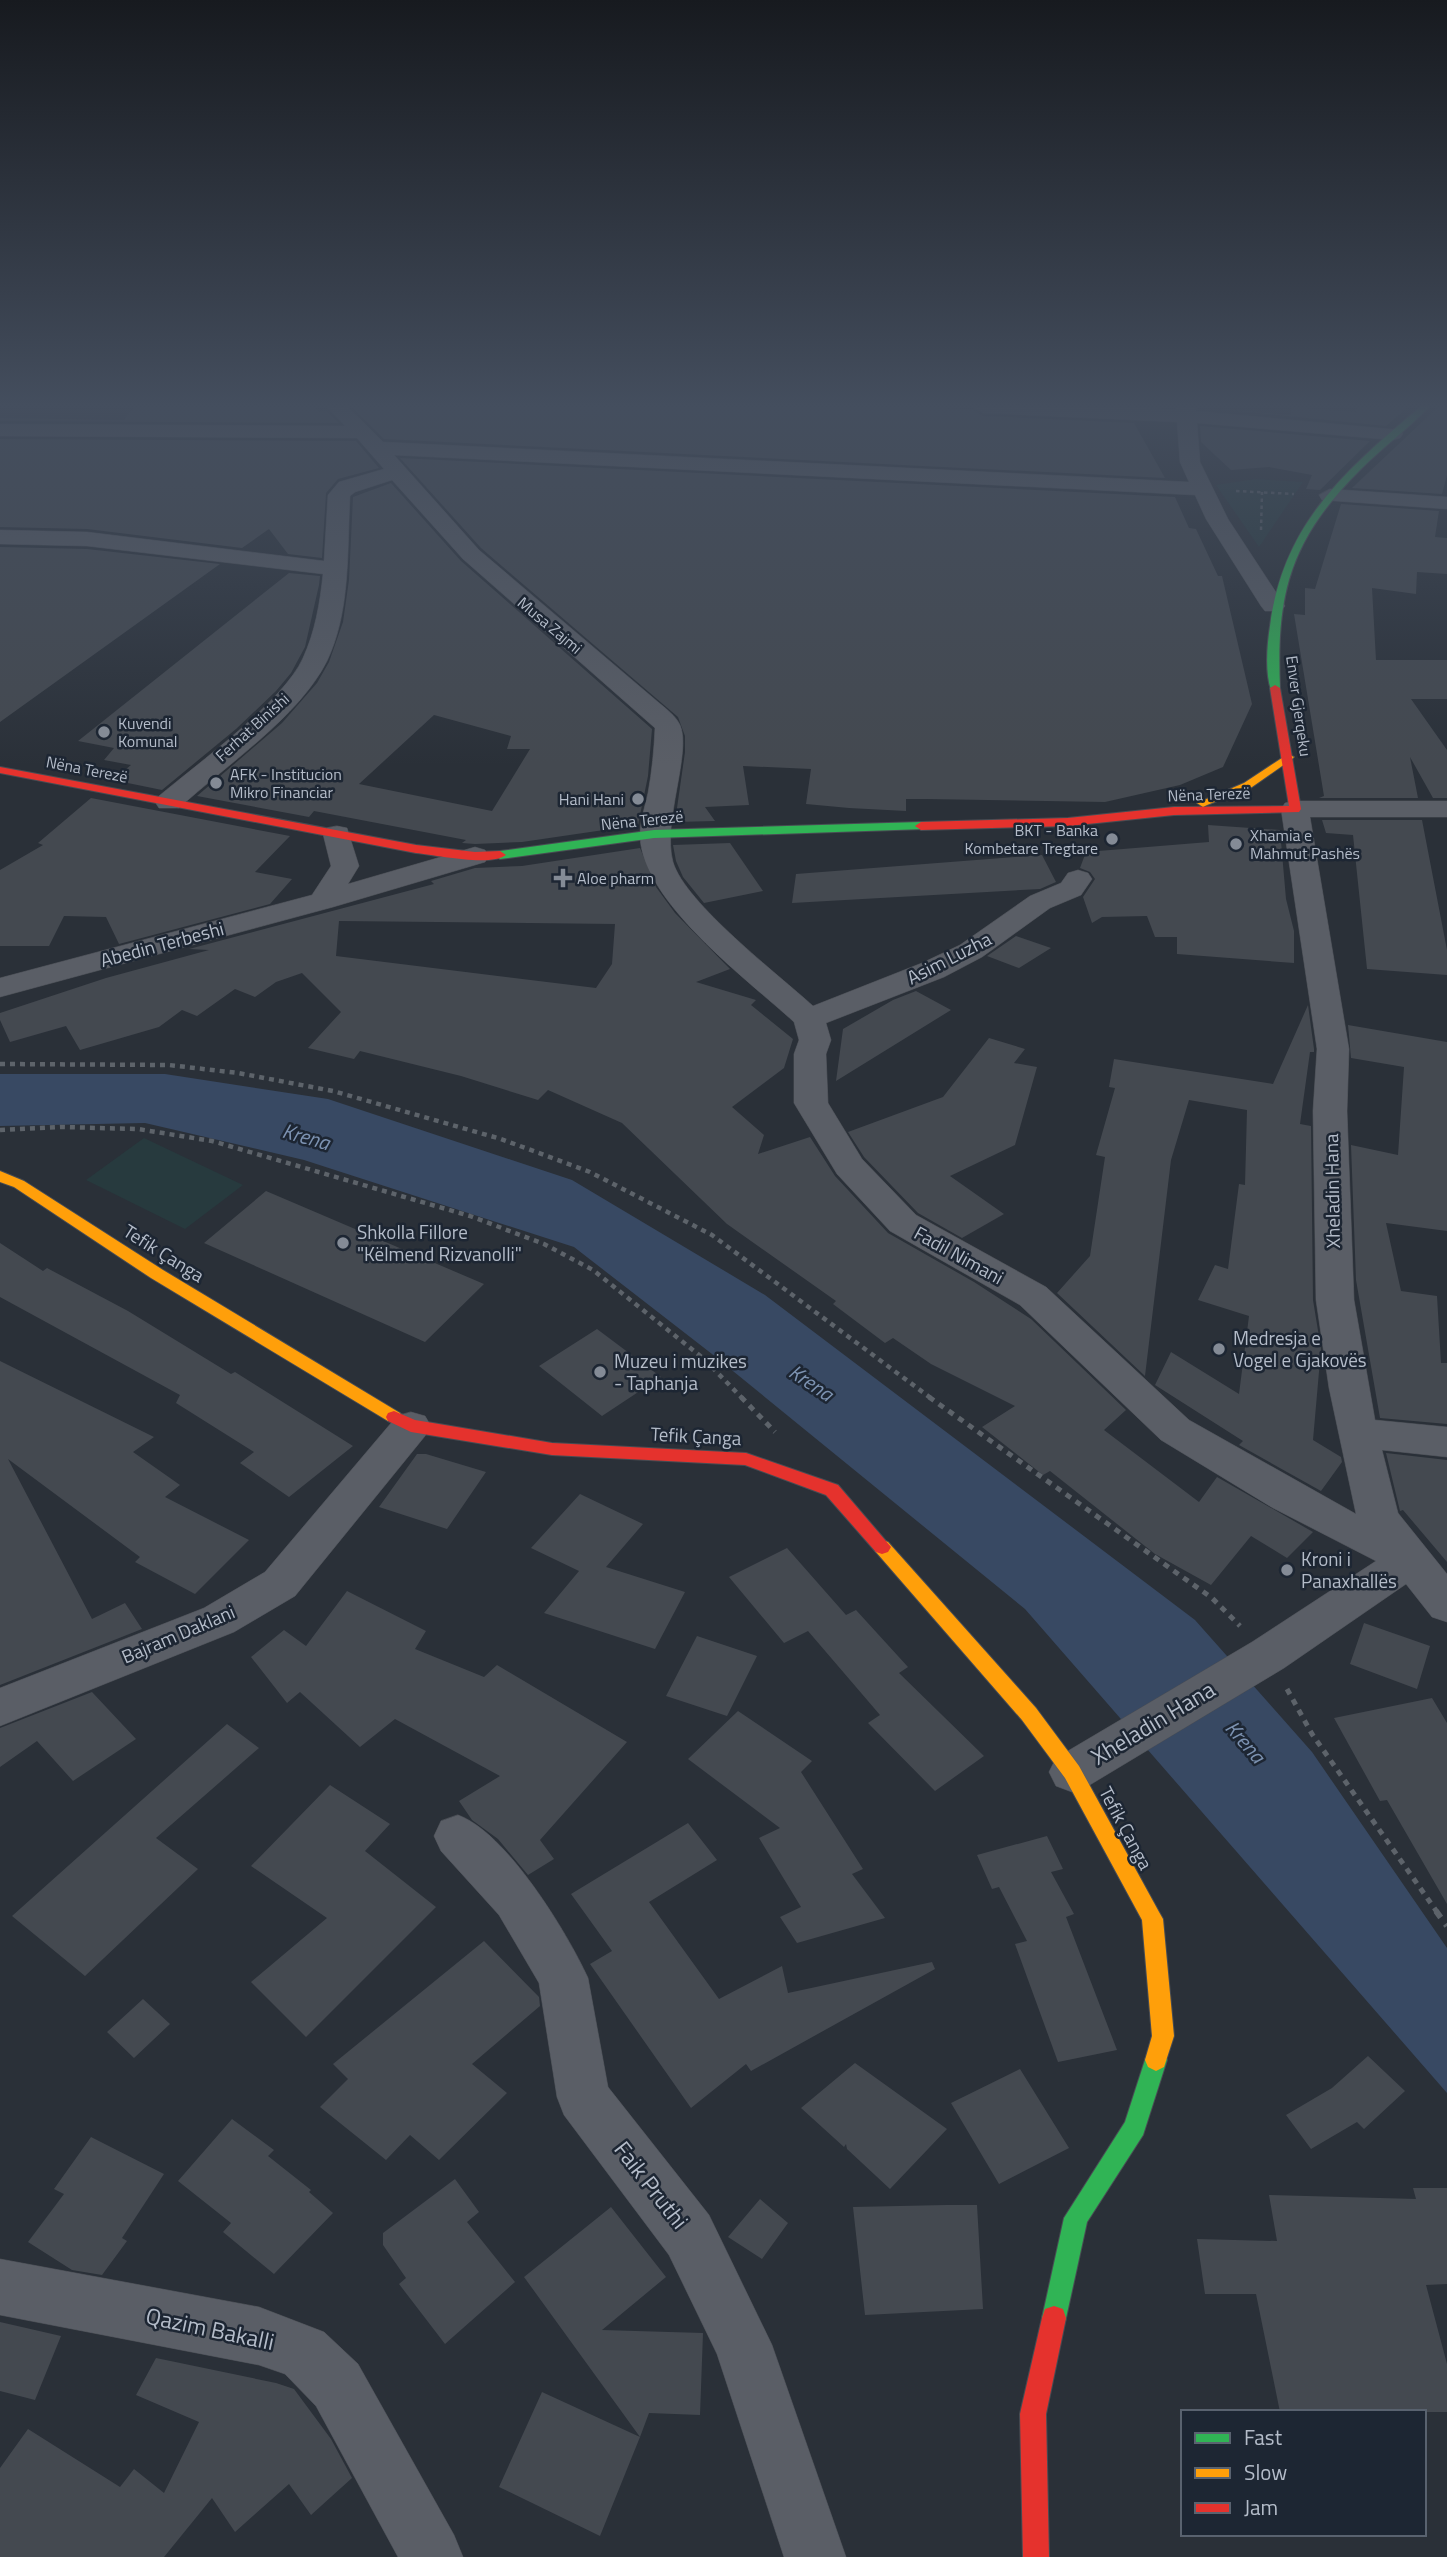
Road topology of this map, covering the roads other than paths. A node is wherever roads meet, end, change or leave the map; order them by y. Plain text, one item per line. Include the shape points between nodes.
1 (339, 526) edge
2 (444, 526) edge
3 (1222, 526) edge
4 (1307, 526) edge
5 (0, 537) edge
6 (335, 569) junction
7 (1273, 607) junction
8 (1288, 757) junction
9 (0, 771) edge
10 (169, 802) junction
11 (1295, 809) junction
12 (1447, 809) edge
13 (1174, 811) junction
14 (337, 834) junction
15 (654, 834) junction
16 (475, 856) junction
17 (1078, 879) dead end
18 (323, 901) junction
19 (0, 988) edge
20 (809, 1019) junction
21 (0, 1176) edge
22 (411, 1426) junction
23 (1357, 1433) junction
24 (1447, 1442) edge
25 (1410, 1560) junction
26 (1447, 1605) edge
27 (0, 1707) edge
28 (1072, 1772) junction
29 (458, 1836) dead end
30 (0, 2287) edge
31 (432, 2557) edge
32 (815, 2557) edge
33 (1036, 2557) edge

1 - 6 street, Ferhat Binishi
2 - 15 street, Musa Zajmi via 501,584 668,727 667,763
3 - 7 street
4 - 7 main road, Enver Gjerqeku via 1280,575
5 - 6 street via 87,539
6 - 10 street, Ferhat Binishi via 314,662 291,693
7 - 8 main road, Enver Gjerqeku via 1273,673
8 - 11 main road, Enver Gjerqeku
8 - 13 main road via 1248,785
9 - 10 main road, Nëna Terezë
10 - 14 main road, Nëna Terezë
11 - 12 street
11 - 13 main road, Nëna Terezë
11 - 23 street, Xheladin Hana via 1334,1049 1330,1111 1335,1300
13 - 15 main road, Nëna Terezë via 1068,821
14 - 16 main road, Nëna Terezë
14 - 18 street via 345,866
15 - 16 main road, Nëna Terezë via 522,854
15 - 20 street via 659,863 675,893
16 - 18 street, Abedin Terbeshi
17 - 20 street, Asim Luzha via 1071,889 1040,902 971,951
18 - 19 street, Abedin Terbeshi
20 - 25 street, Fadil Nimani via 815,1040 810,1054 811,1103 849,1166 903,1223 1033,1296 1175,1430 1288,1497
21 - 22 main road, Tefik Çanga via 353,1395
22 - 27 street, Bajram Daklani via 280,1584 219,1620
22 - 28 main road, Tefik Çanga via 552,1449 746,1459 832,1490 1029,1714
23 - 24 street
23 - 25 street, Xheladin Hana via 1378,1518
25 - 26 street, Xheladin Hana
25 - 28 street, Xheladin Hana via 1268,1655
28 - 33 main road, Tefik Çanga via 1152,1919 1163,2036 1135,2127 1076,2218 1033,2414
29 - 32 street, Faik Pruthi via 516,1900 563,1978 583,2097 689,2235 743,2345
30 - 31 street, Qazim Bakalli via 259,2336 304,2352 337,2385

